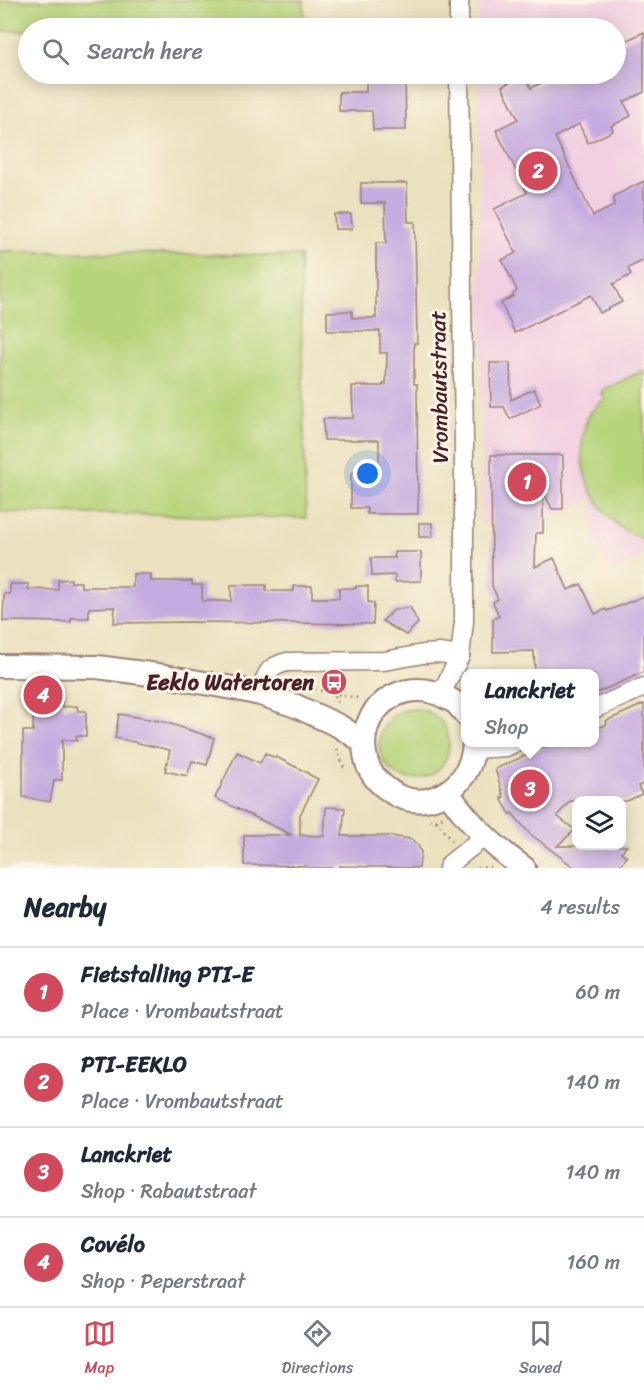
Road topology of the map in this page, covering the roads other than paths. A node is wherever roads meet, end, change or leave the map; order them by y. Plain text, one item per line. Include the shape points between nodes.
1 (459, 0) edge
2 (459, 18) edge
3 (459, 84) edge
4 (460, 656) junction
5 (0, 666) edge
6 (644, 687) edge
7 (260, 694) junction
8 (441, 694) junction
9 (296, 706) junction
10 (599, 707) edge
11 (461, 709) edge
12 (371, 717) junction
13 (364, 742) junction
14 (474, 747) edge
15 (448, 792) junction
16 (485, 836) junction
17 (448, 868) edge
18 (524, 868) edge

1 - 2 street
3 - 4 street, Vrombautstraat via 464,441 464,622
4 - 7 street via 439,653 384,662 287,662 274,665
4 - 8 street, Vrombautstraat
5 - 7 main road via 117,669
6 - 10 street
7 - 9 main road
8 - 11 main road
8 - 12 main road via 420,689 401,692
9 - 12 main road
9 - 13 main road
12 - 13 main road
13 - 15 main road via 369,768 380,784 399,796 418,800
14 - 15 main road via 468,771
15 - 16 main road
16 - 17 street
16 - 18 main road

